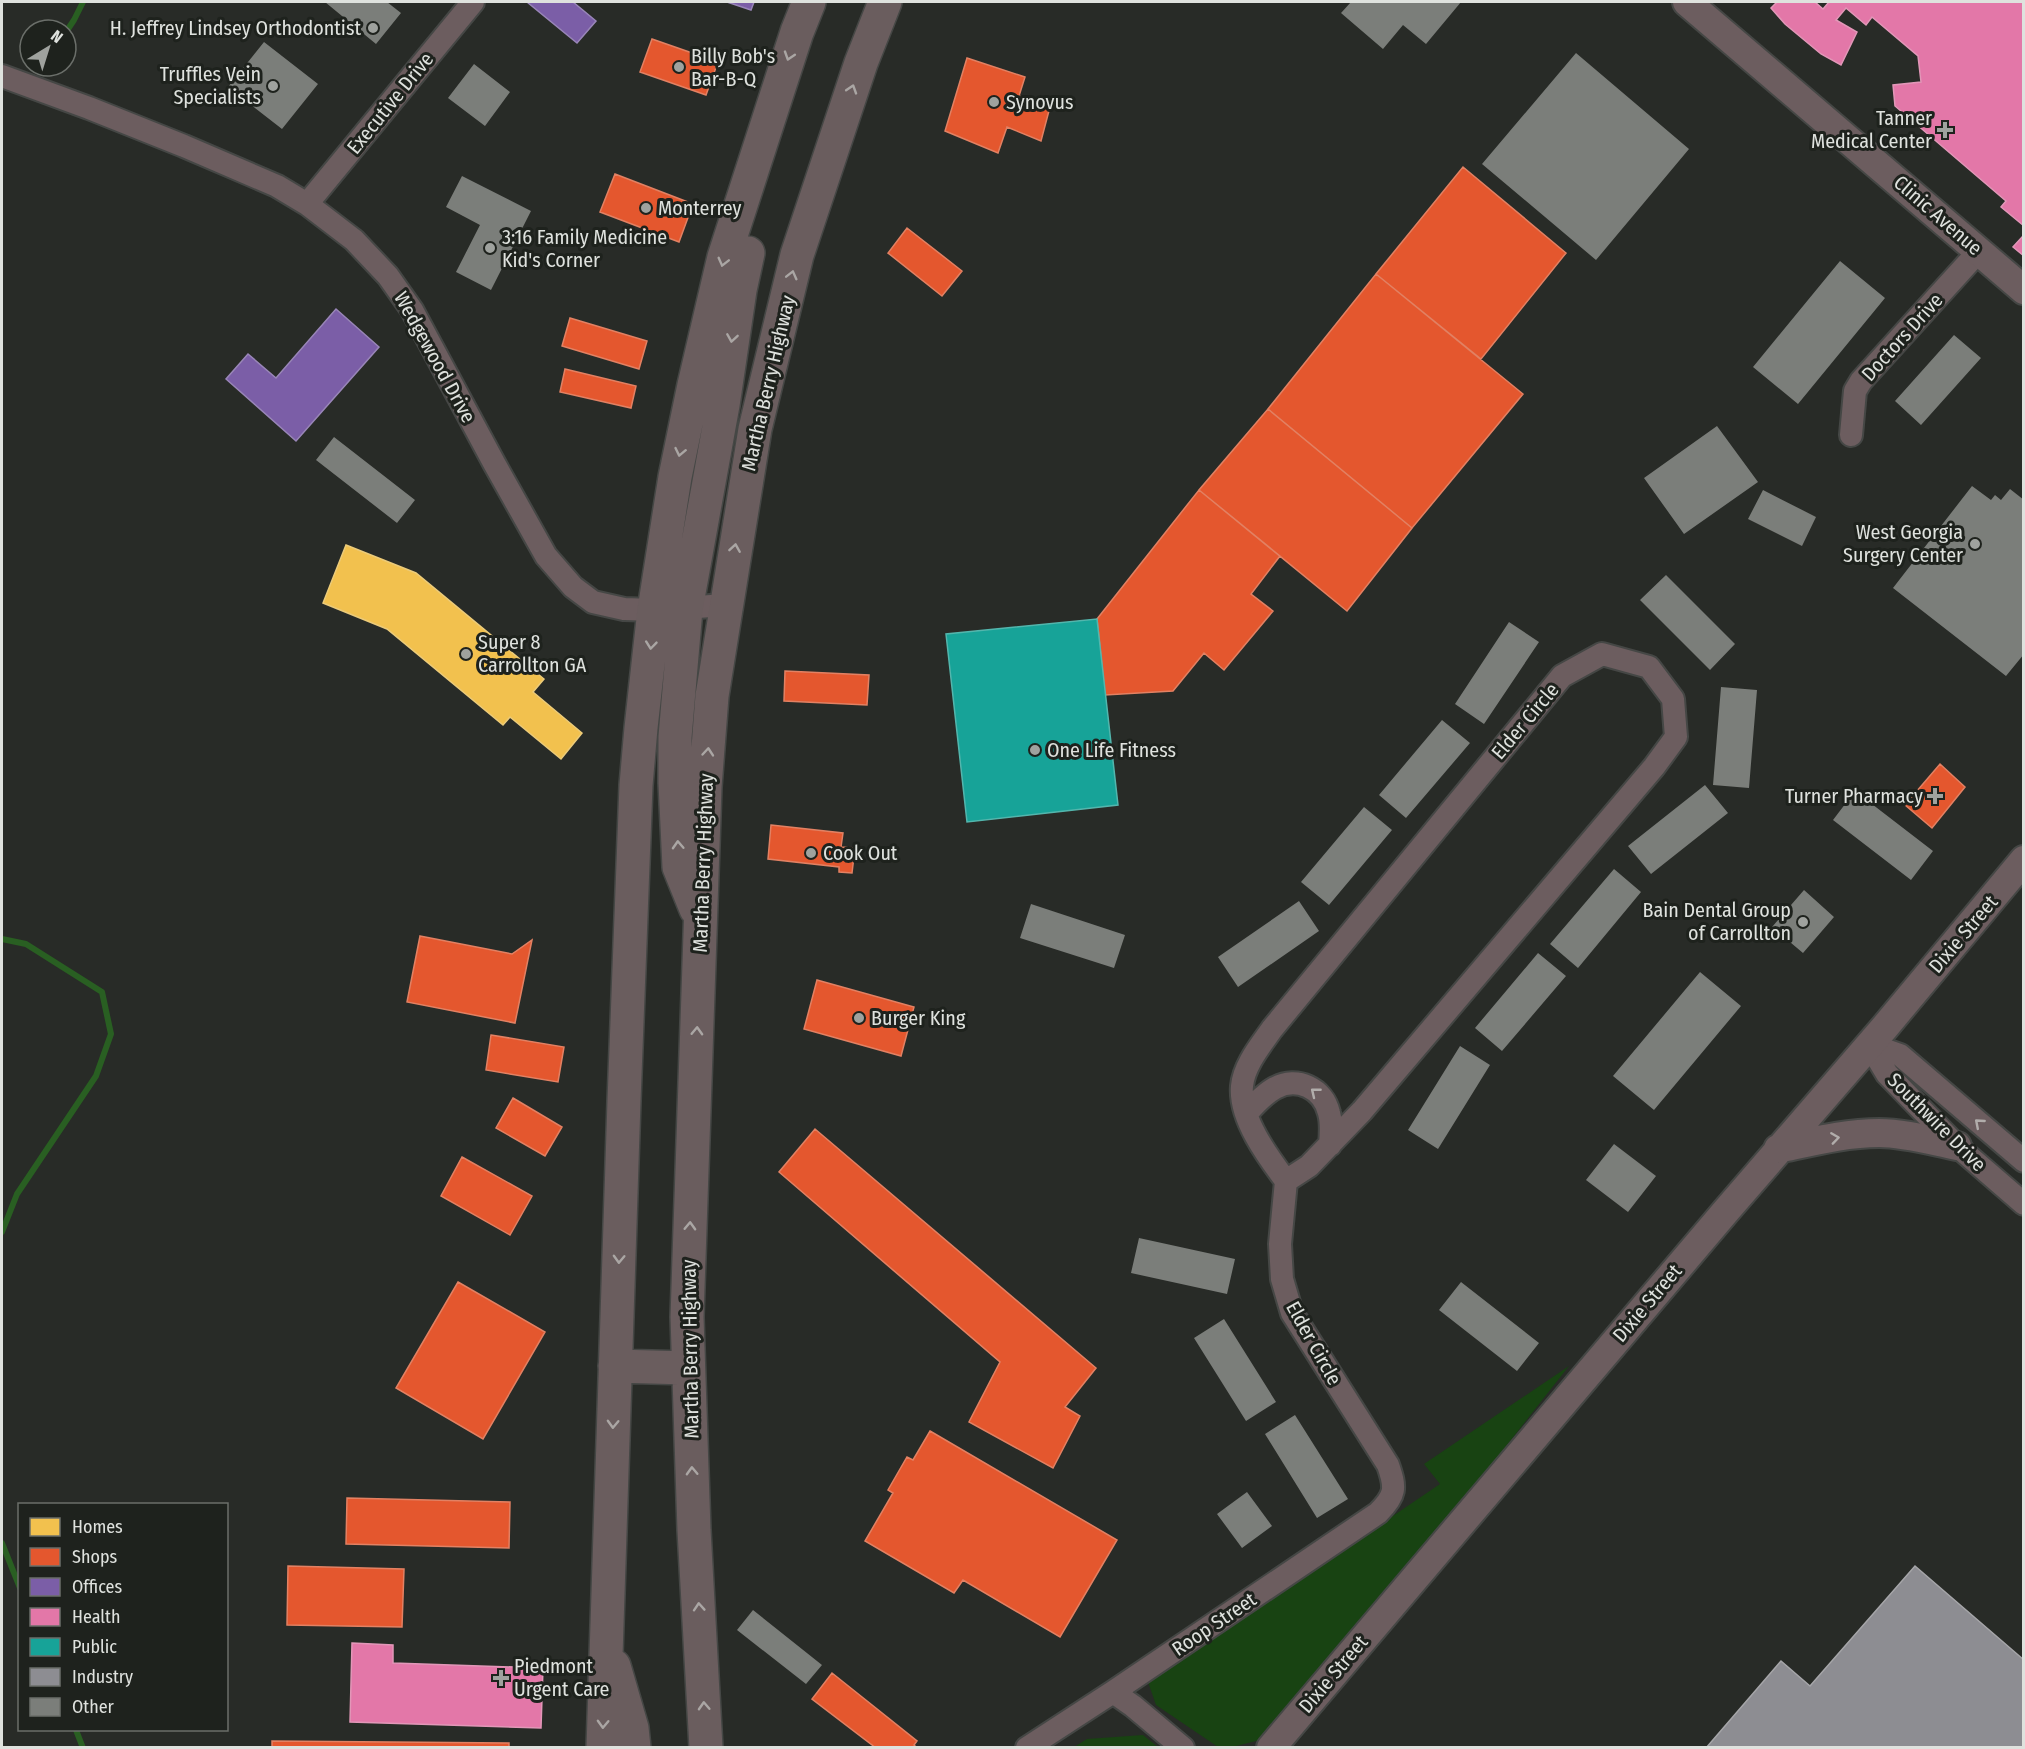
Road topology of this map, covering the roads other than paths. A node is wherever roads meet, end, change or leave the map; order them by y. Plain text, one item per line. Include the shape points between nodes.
1 (473, 2) edge
2 (809, 2) edge
3 (885, 2) edge
4 (1687, 2) edge
5 (2, 76) edge
6 (743, 198) junction
7 (307, 204) junction
8 (1979, 251) junction
9 (2024, 290) edge
10 (1851, 435) dead end
11 (726, 605) junction
12 (686, 609) junction
13 (654, 610) junction
14 (2024, 860) edge
15 (700, 920) junction
16 (1869, 1044) junction
17 (1247, 1113) junction
18 (1330, 1145) junction
19 (1957, 1146) junction
20 (1778, 1149) junction
21 (2024, 1161) edge
22 (1286, 1181) junction
23 (2024, 1204) edge
24 (615, 1366) junction
25 (688, 1368) junction
26 (1394, 1492) joint
27 (606, 1641) junction
28 (1113, 1692) junction
29 (603, 1748) edge
30 (633, 1748) edge
31 (706, 1748) edge
32 (1027, 1748) edge
33 (1183, 1748) edge
34 (1271, 1748) edge

1 - 7 street, Executive Drive
2 -> 6 main road
11 -> 3 main road, Martha Berry Highway via 755,429 797,255
4 - 8 street, Clinic Avenue
5 - 7 street, Wedgewood Drive via 184,146 277,186
6 -> 12 main road via 750,244
6 -> 13 main road via 724,257 692,395
7 - 13 street, Wedgewood Drive via 354,240 388,276 412,310 499,473 558,572 593,602
8 - 9 street, Clinic Avenue
8 - 10 street, Doctors Drive via 1861,381 1855,391
11 - 12 street, Wedgewood Drive
15 -> 11 main road, Martha Berry Highway via 712,696
12 - 13 street, Wedgewood Drive
15 -> 12 main road via 679,867 675,783
13 -> 24 main road via 636,785
14 - 16 street, Dixie Street
25 -> 15 main road, Martha Berry Highway
16 - 19 street, Southwire Drive via 1887,1074
16 - 20 street, Dixie Street
21 -> 16 street, Southwire Drive via 1900,1055
18 -> 17 street via 1329,1111 1311,1088 1287,1083 1275,1088
17 - 18 street, Elder Circle via 1242,1085 1248,1066 1272,1029 1562,676 1602,654 1649,667 1673,699 1676,737
17 - 22 street, Elder Circle via 1260,1145
18 - 22 street, Elder Circle
20 -> 19 street via 1880,1133
19 - 23 street, Southwire Drive
20 - 34 street, Dixie Street
22 - 26 street, Elder Circle via 1280,1244 1282,1279 1292,1313 1388,1465
24 - 25 main road
24 -> 27 main road
31 -> 25 main road, Martha Berry Highway
26 - 28 street, Roop Street via 1378,1513
27 -> 29 main road
27 - 30 main road via 632,1728
28 - 32 street, Roop Street
28 - 33 street

